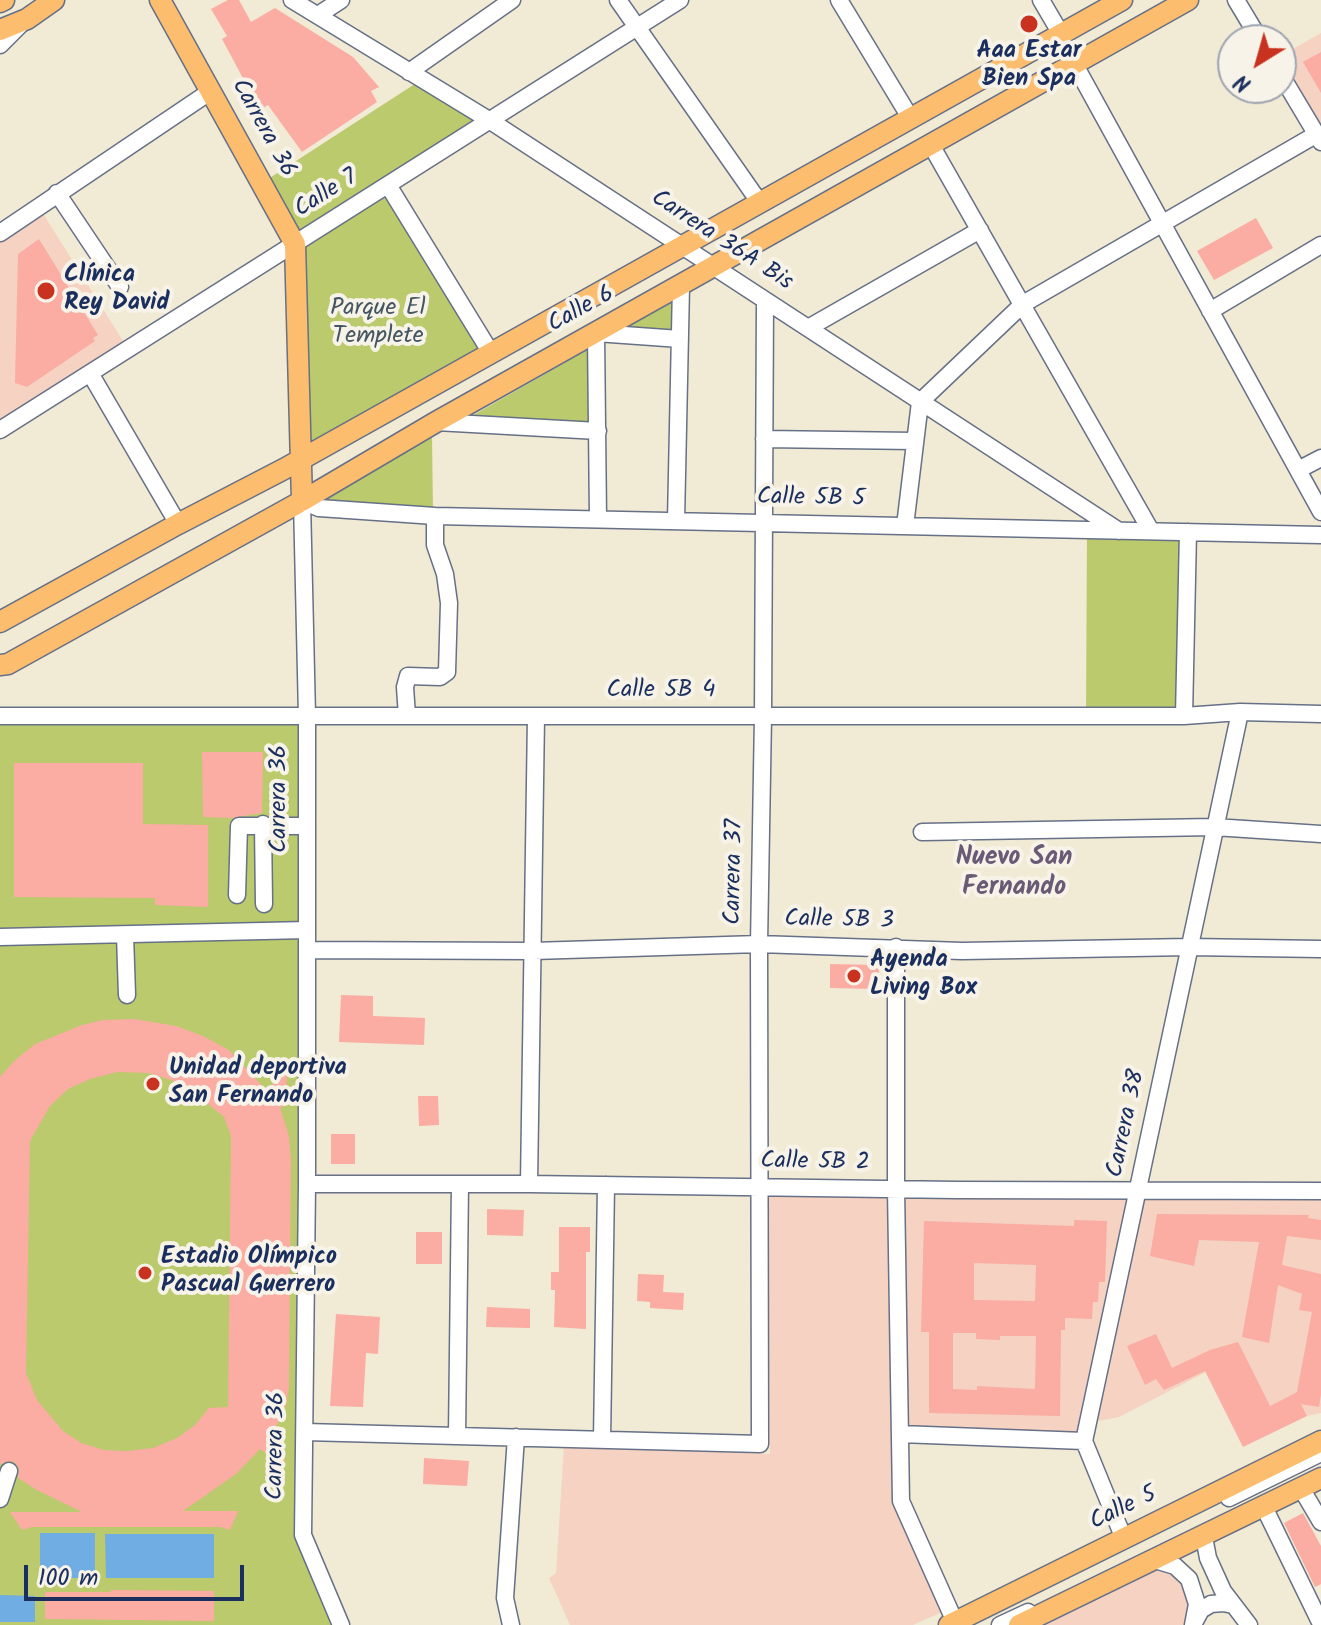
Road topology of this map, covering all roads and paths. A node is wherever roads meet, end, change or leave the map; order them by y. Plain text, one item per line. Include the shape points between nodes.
1 (54, 0) edge
2 (292, 0) edge
3 (341, 0) edge
4 (512, 0) edge
5 (618, 0) edge
6 (680, 0) edge
7 (839, 0) edge
8 (1041, 0) edge
9 (1122, 0) edge
10 (1188, 0) edge
11 (1236, 0) edge
12 (166, 5) edge
13 (1099, 13) junction
14 (318, 15) junction
15 (27, 19) junction
16 (1154, 19) junction
17 (1250, 24) edge
18 (637, 27) junction
19 (0, 30) edge
20 (1061, 34) junction
21 (0, 45) edge
22 (1074, 63) junction
23 (409, 72) junction
24 (993, 73) junction
25 (211, 91) junction
26 (1297, 102) edge
27 (911, 119) junction
28 (489, 120) junction
29 (970, 124) junction
30 (1319, 138) edge
31 (931, 145) junction
32 (388, 185) junction
33 (57, 193) junction
34 (760, 203) junction
35 (1162, 223) junction
36 (980, 230) junction
37 (0, 233) edge
38 (295, 244) junction
39 (1321, 245) edge
40 (683, 247) junction
41 (715, 268) junction
42 (681, 286) junction
43 (120, 287) dead end
44 (765, 300) junction
45 (1023, 304) junction
46 (1210, 311) junction
47 (808, 328) junction
48 (596, 333) junction
49 (680, 339) junction
50 (491, 353) junction
51 (90, 373) junction
52 (920, 402) junction
53 (436, 422) junction
54 (0, 430) edge
55 (598, 431) junction
56 (764, 439) junction
57 (915, 441) junction
58 (1321, 458) edge
59 (301, 459) junction
60 (1298, 470) junction
61 (302, 501) junction
62 (1321, 512) edge
63 (435, 516) junction
64 (598, 519) junction
65 (676, 521) junction
66 (764, 523) junction
67 (178, 524) junction
68 (905, 526) junction
69 (1119, 531) junction
70 (1151, 531) junction
71 (1188, 532) junction
72 (1321, 535) edge
73 (0, 622) edge
74 (3, 661) edge
75 (1240, 712) junction
76 (1321, 714) edge
77 (0, 716) edge
78 (307, 716) junction
79 (407, 716) junction
80 (536, 716) junction
81 (763, 716) junction
82 (1184, 716) junction
83 (263, 824) junction
84 (306, 826) junction
85 (1214, 827) junction
86 (922, 832) dead end
87 (1321, 834) edge
88 (237, 895) dead end
89 (264, 904) dead end
90 (307, 930) junction
91 (125, 935) junction
92 (0, 937) edge
93 (759, 944) junction
94 (896, 947) junction
95 (1189, 947) junction
96 (1321, 949) edge
97 (307, 950) junction
98 (533, 951) junction
99 (127, 995) dead end
100 (307, 1184) junction
101 (460, 1184) junction
102 (529, 1184) junction
103 (606, 1185) junction
104 (760, 1186) junction
105 (1139, 1188) junction
106 (896, 1189) junction
107 (1321, 1191) edge
108 (305, 1432) junction
109 (900, 1434) junction
110 (457, 1436) junction
111 (516, 1437) junction
112 (602, 1440) junction
113 (1084, 1441) junction
114 (1321, 1441) edge
115 (1321, 1453) edge
116 (1321, 1469) edge
117 (9, 1471) dead end
118 (1321, 1478) edge
119 (1301, 1488) junction
120 (0, 1499) edge
121 (1264, 1507) junction
122 (1321, 1522) edge
123 (1204, 1537) junction
124 (1124, 1539) junction
125 (1155, 1560) junction
126 (1233, 1605) junction
127 (1194, 1623) edge
128 (957, 1624) edge
129 (1321, 1624) edge
130 (341, 1625) edge
131 (511, 1625) edge
132 (1000, 1625) edge
133 (1019, 1625) edge
134 (1249, 1625) edge

1 - 15 main road
2 - 14 street, Carrera 36A Bis
3 - 14 street
4 - 23 street
5 - 18 street
6 - 18 street, Calle 7
7 - 27 street
8 - 20 street
9 - 13 main road, Calle 6
10 - 16 main road, Calle 6
11 - 17 street
12 - 25 main road, Carrera 36
13 - 16 main road
13 - 20 main road, Calle 6
14 - 23 street, Carrera 36A Bis
15 - 19 main road
15 - 21 street
16 - 22 main road, Calle 6
18 - 28 street, Calle 7
18 - 34 street
20 - 24 main road, Calle 6
22 - 29 main road, Calle 6
22 - 35 street
23 - 28 street, Carrera 36A Bis
24 - 27 main road, Calle 6
24 - 29 main road
25 - 33 street
25 - 38 main road, Carrera 36
26 - 30 street
27 - 34 main road, Calle 6
28 - 32 street, Calle 7
28 - 40 street, Carrera 36A Bis
29 - 31 main road, Calle 6
30 - 35 street
31 - 36 street
31 - 41 main road, Calle 6
32 - 38 street, Calle 7
32 - 50 street
33 - 37 street
33 - 43 street
34 - 40 main road, Calle 6
35 - 45 street
35 - 46 street
36 - 45 street
36 - 47 street
38 - 51 street, Calle 7
38 - 59 main road, Carrera 36
39 - 46 street
40 - 41 street, Carrera 36A Bis
40 - 50 main road, Calle 6
41 - 42 main road, Calle 6
41 - 44 street, Carrera 36A Bis
42 - 48 main road, Calle 6
42 - 49 street
44 - 47 street, Carrera 36A Bis
44 - 56 street, Carrera 37
45 - 52 street
45 - 70 street
46 - 60 street
47 - 52 street, Carrera 36A Bis
48 - 49 street
48 - 53 main road, Calle 6
48 - 55 street
49 - 65 street
50 - 59 main road, Calle 6
51 - 54 street, Calle 7
51 - 67 street
52 - 57 street
52 - 69 street, Carrera 36A Bis
53 - 55 street
53 - 61 main road, Calle 6
55 - 64 street
56 - 57 street
56 - 66 street, Carrera 37
57 - 68 street
58 - 60 street
59 - 61 main road, Carrera 36
59 - 67 main road, Calle 6
60 - 62 street
61 - 63 street, Calle 5B 5 via 319,508
61 - 74 main road, Calle 6
61 - 78 street, Carrera 36
63 - 64 street, Calle 5B 5
63 - 79 street via 435,545 449,603 447,672 440,677 408,676
64 - 65 street, Calle 5B 5
65 - 66 street, Calle 5B 5
66 - 68 street, Calle 5B 5
66 - 81 street, Carrera 37
67 - 73 main road, Calle 6
68 - 69 street, Calle 5B 5
69 - 70 street, Calle 5B 5
70 - 71 street, Calle 5B 5
71 - 72 street, Calle 5B 5
71 - 82 street
75 - 76 street, Calle 5B 4
75 - 82 street, Calle 5B 4
75 - 85 street, Carrera 38
77 - 78 street, Calle 5B 4
78 - 79 street, Calle 5B 4
78 - 84 street, Carrera 36
79 - 80 street, Calle 5B 4
80 - 81 street, Calle 5B 4
80 - 98 street
81 - 82 street, Calle 5B 4
81 - 93 street, Carrera 37
83 - 84 street
83 - 88 street via 237,829
83 - 89 street
84 - 90 street, Carrera 36
85 - 86 street
85 - 87 street
85 - 95 street, Carrera 38
90 - 91 street
90 - 97 street, Carrera 36
91 - 92 street
91 - 99 street
93 - 94 street, Calle 5B 3
93 - 98 street, Calle 5B 3
93 - 104 street, Carrera 37
94 - 95 street, Calle 5B 3
94 - 106 street
95 - 96 street, Calle 5B 3
95 - 105 street, Carrera 38
97 - 98 street, Calle 5B 3
97 - 100 street, Carrera 36
98 - 102 street
100 - 101 street, Calle 5B 2
100 - 108 street, Carrera 36
101 - 102 street, Calle 5B 2
101 - 110 street
102 - 103 street, Calle 5B 2
103 - 104 street, Calle 5B 2
103 - 112 street
104 - 106 street, Calle 5B 2
104 - 112 street, Carrera 37 via 760,1444
105 - 106 street, Calle 5B 2
105 - 107 street, Calle 5B 2
105 - 113 street, Carrera 38
106 - 109 street
108 - 110 street
108 - 130 street, Carrera 36 via 303,1535
109 - 113 street
109 - 128 street via 901,1501
110 - 111 street
111 - 112 street
111 - 131 street via 505,1598
113 - 124 street
114 - 124 main road, Calle 5
115 - 128 street
116 - 132 street
117 - 120 street
118 - 119 main road
119 - 121 main road
119 - 122 street
121 - 123 main road
121 - 129 street
123 - 125 main road
123 - 126 street via 1208,1558
124 - 128 main road, Calle 5
125 - 127 street via 1175,1566 1189,1579 1197,1604
125 - 133 main road
126 - 127 street via 1211,1604
126 - 134 street

